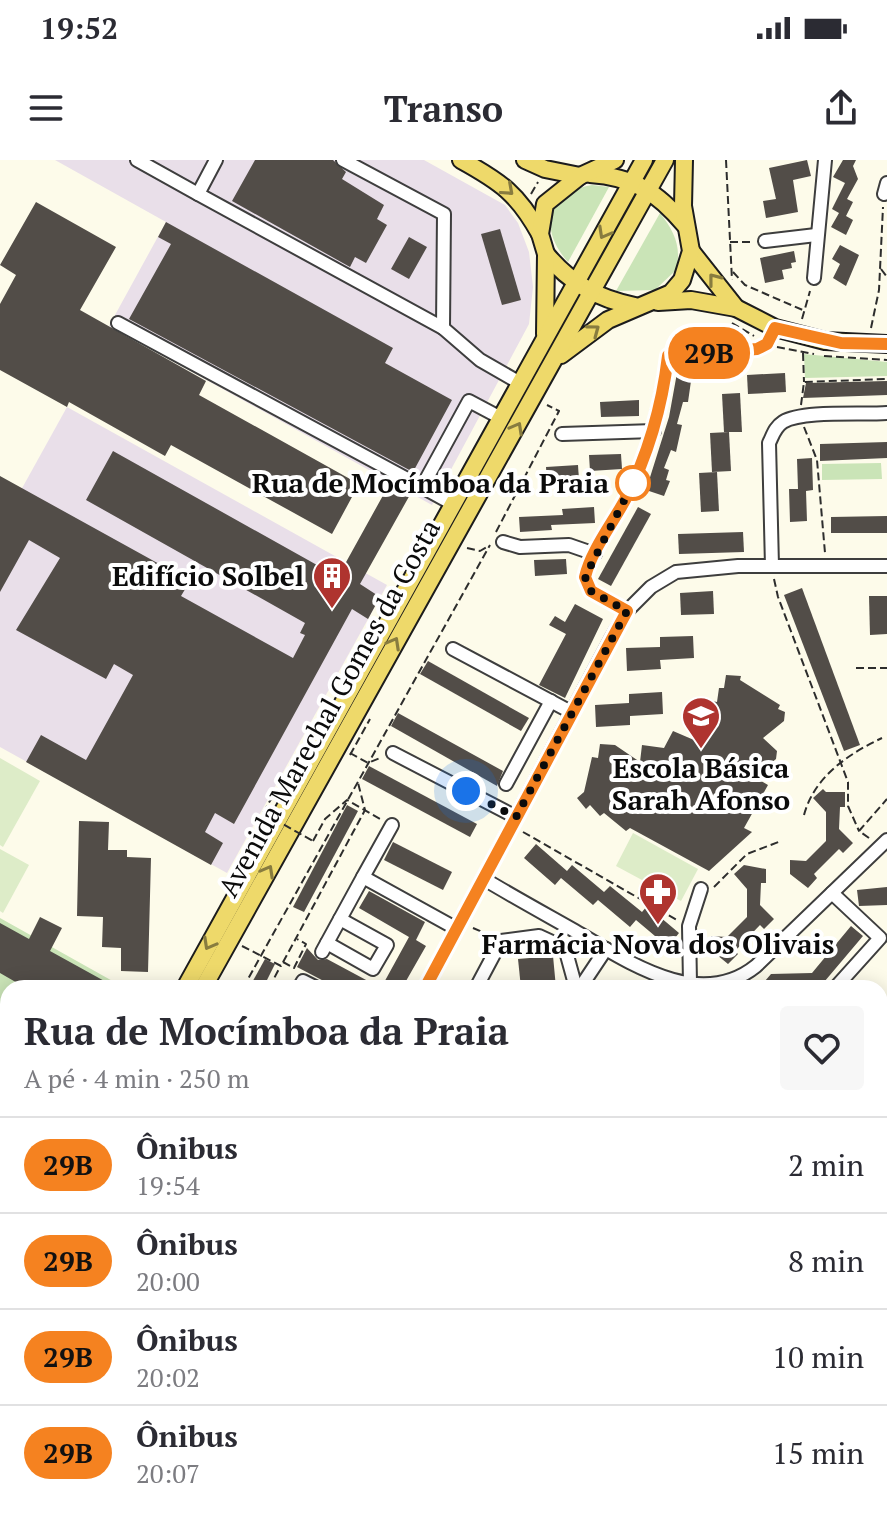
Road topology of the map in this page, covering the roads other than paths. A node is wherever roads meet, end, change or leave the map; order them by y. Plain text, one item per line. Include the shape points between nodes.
1 (137, 160) edge
2 (216, 160) edge
3 (343, 160) edge
4 (461, 160) edge
5 (525, 160) edge
6 (615, 160) edge
7 (644, 160) edge
8 (665, 160) edge
9 (684, 160) edge
10 (825, 160) edge
11 (584, 175) junction
12 (632, 182) junction
13 (648, 191) junction
14 (198, 194) junction
15 (685, 226) junction
16 (540, 234) junction
17 (816, 235) junction
18 (765, 241) road end
19 (691, 251) junction
20 (546, 254) junction
21 (814, 278) road end
22 (576, 283) junction
23 (592, 292) junction
24 (656, 302) junction
25 (635, 306) junction
26 (736, 308) junction
27 (118, 323) dead end
28 (443, 328) junction
29 (775, 328) junction
30 (544, 340) junction
31 (887, 344) edge
32 (557, 358) junction
33 (520, 383) junction
34 (887, 413) edge
35 (501, 418) junction
36 (654, 431) junction
37 (562, 434) dead end
38 (422, 487) junction
39 (453, 504) junction
40 (497, 543) road end
41 (595, 554) junction
42 (772, 566) junction
43 (887, 566) edge
44 (627, 611) junction
45 (453, 649) dead end
46 (551, 701) junction
47 (571, 712) junction
48 (393, 753) road end
49 (506, 784) dead end
50 (516, 817) junction
51 (392, 825) road end
52 (887, 840) edge
53 (363, 877) junction
54 (484, 879) junction
55 (705, 890) road end
56 (832, 893) junction
57 (340, 919) junction
58 (459, 925) junction
59 (606, 949) junction
60 (189, 980) edge
61 (208, 980) edge
62 (429, 980) edge
63 (480, 980) edge
64 (575, 980) edge
65 (584, 980) edge
66 (679, 980) edge
67 (690, 980) edge
68 (729, 980) edge
69 (842, 980) edge

1 - 14 street
2 - 14 street
3 - 28 street via 444,214
4 -> 16 main road via 505,185
5 - 11 main road
6 - 11 main road
7 - 12 main road, Avenida Marechal Gomes da Costa
8 - 13 main road, Avenida Marechal Gomes da Costa
9 - 15 main road
10 - 17 street
11 - 12 main road via 621,176
11 - 16 main road via 545,204
12 - 13 main road
12 -> 22 main road, Avenida Marechal Gomes da Costa
13 - 15 main road
13 - 23 main road, Avenida Marechal Gomes da Costa
14 - 28 street
15 - 19 main road
16 - 20 main road
17 - 18 street
17 - 21 street
19 - 24 main road via 682,280
26 -> 19 main road
20 - 22 main road
20 - 30 main road
22 - 23 main road
22 - 30 main road, Avenida Marechal Gomes da Costa
23 - 25 main road
23 - 32 main road, Avenida Marechal Gomes da Costa
24 - 25 main road
24 - 26 main road via 691,300
32 -> 25 main road
26 - 29 main road
27 - 38 street
28 - 33 street via 480,360
29 - 31 main road via 841,343
29 - 36 street via 767,344 757,349 668,356
30 - 33 main road, Avenida Marechal Gomes da Costa
61 -> 32 main road, Avenida Marechal Gomes da Costa via 344,750
33 - 35 main road, Avenida Marechal Gomes da Costa
34 - 42 street via 801,417 775,429 769,443
35 - 38 street via 469,401
35 - 39 main road, Avenida Marechal Gomes da Costa
36 - 37 street
36 - 41 street via 634,483
38 - 39 street
39 -> 60 main road, Avenida Marechal Gomes da Costa
40 - 41 street via 569,545
41 - 44 street via 586,570 586,585
42 - 43 street
42 - 44 street via 676,572
44 - 47 street
45 - 46 street
46 - 47 street
46 - 49 street
47 - 50 street
48 - 50 street
50 - 54 street
51 - 53 street
52 - 56 street
53 - 57 street
53 - 58 street
54 - 58 street
54 - 59 street
55 - 67 street via 689,926
56 - 68 street via 750,971
56 - 69 street via 880,938
57 - 57 street via 387,945 373,969 324,948
58 - 62 street
59 - 65 street
59 - 66 street
63 - 64 street via 501,941 539,936 565,948

